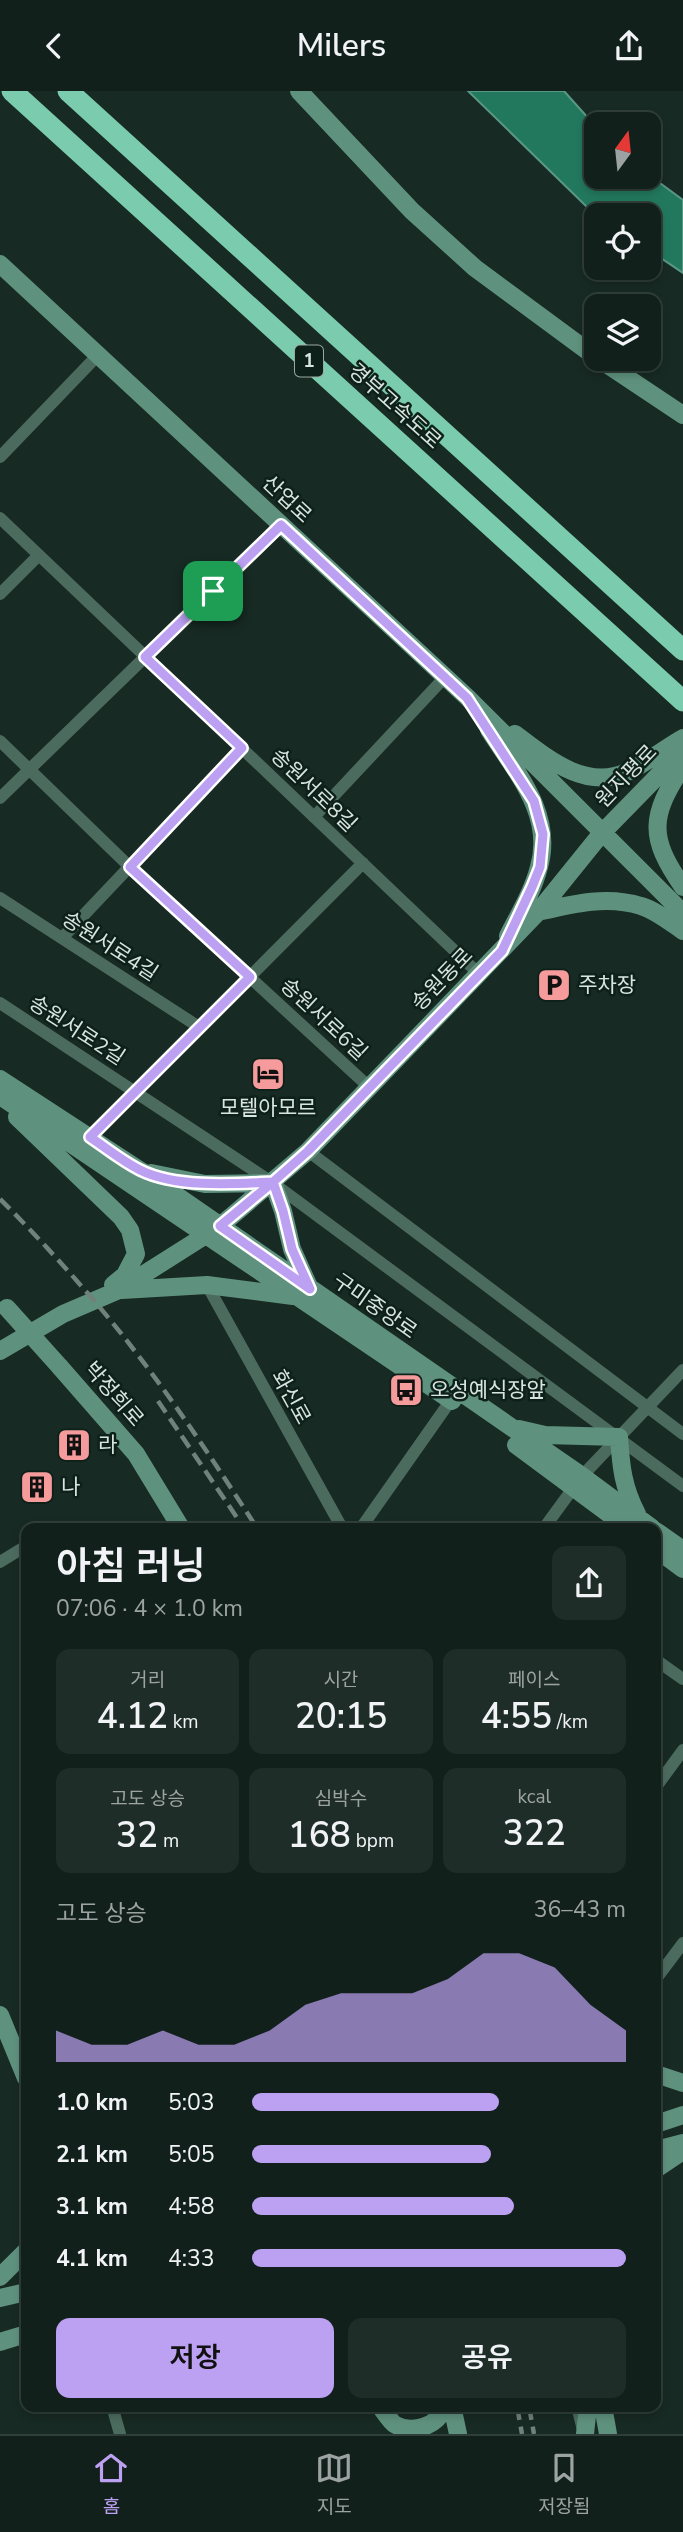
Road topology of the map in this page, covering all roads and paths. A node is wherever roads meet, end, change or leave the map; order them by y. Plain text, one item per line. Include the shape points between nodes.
1 (12, 91) edge
2 (68, 91) edge
3 (299, 91) edge
4 (0, 264) edge
5 (584, 348) edge
6 (98, 355) junction
7 (617, 371) edge
8 (683, 415) edge
9 (0, 457) edge
10 (0, 518) edge
11 (281, 525) junction
12 (39, 555) junction
13 (0, 594) edge
14 (683, 650) edge
15 (145, 657) junction
16 (445, 677) junction
17 (467, 698) junction
18 (683, 701) edge
19 (683, 738) edge
20 (0, 741) edge
21 (242, 748) junction
22 (683, 750) edge
23 (683, 766) edge
24 (30, 769) junction
25 (0, 798) edge
26 (314, 817) junction
27 (601, 834) junction
28 (363, 863) junction
29 (130, 867) junction
30 (683, 887) edge
31 (0, 898) edge
32 (538, 912) junction
33 (683, 913) edge
34 (683, 930) edge
35 (62, 938) junction
36 (502, 951) junction
37 (479, 974) junction
38 (250, 977) junction
39 (0, 1003) edge
40 (199, 1027) junction
41 (0, 1079) edge
42 (368, 1086) junction
43 (136, 1091) junction
44 (0, 1098) edge
45 (90, 1137) junction
46 (308, 1151) junction
47 (141, 1171) junction
48 (273, 1182) junction
49 (213, 1231) junction
50 (206, 1285) junction
51 (118, 1290) junction
52 (303, 1293) junction
53 (4, 1304) edge
54 (63, 1314) junction
55 (0, 1352) edge
56 (683, 1370) edge
57 (450, 1400) junction
58 (648, 1407) junction
59 (509, 1426) junction
60 (683, 1434) edge
61 (619, 1437) junction
62 (578, 1482) junction
63 (683, 1486) edge
64 (178, 1523) edge
65 (339, 1523) edge
66 (364, 1523) edge
67 (548, 1523) edge
68 (640, 1523) edge
69 (642, 1523) edge
70 (661, 1536) edge
71 (21, 1549) edge
72 (683, 1550) edge
73 (661, 1553) edge
74 (0, 1562) edge
75 (683, 1569) edge
76 (661, 1664) edge
77 (683, 1679) edge
78 (683, 1750) edge
79 (661, 1780) edge
80 (683, 1943) edge
81 (661, 1972) edge
82 (0, 2015) edge
83 (21, 2066) edge
84 (661, 2076) edge
85 (683, 2083) edge
86 (683, 2115) edge
87 (661, 2122) edge
88 (683, 2143) edge
89 (661, 2149) edge
90 (683, 2151) edge
91 (661, 2166) edge
92 (21, 2256) edge
93 (0, 2277) edge
94 (21, 2293) edge
95 (0, 2298) edge
96 (21, 2335) edge
97 (0, 2341) edge
98 (114, 2412) edge
99 (375, 2412) edge
100 (385, 2412) edge
101 (441, 2412) edge
102 (452, 2412) edge
103 (578, 2412) edge
104 (589, 2412) edge
105 (594, 2412) edge
106 (604, 2412) edge
107 (399, 2431) edge
108 (454, 2432) edge
109 (120, 2434) edge
110 (584, 2434) edge
111 (607, 2434) edge

1 - 18 highway, 경부고속도로 / 1
2 - 14 highway, 경부고속도로 / 1
3 - 5 street via 412,211 475,268
4 - 6 street, 산업로
6 - 9 street
6 - 11 street, 산업로
7 - 8 street
10 - 12 street, 송원서로8길
11 - 15 street
11 - 16 street, 산업로
12 - 13 street
12 - 15 street, 송원서로8길
15 - 21 street, 송원서로8길
15 - 24 street
16 - 17 street, 산업로
16 - 26 street
17 - 19 street via 555,763 580,775 628,772
17 - 27 street, 산업로
17 - 36 street via 534,801 542,827 540,867
20 - 24 street, 송원서로6길
21 - 26 street, 송원서로8길
21 - 29 street
22 - 27 street, 원지평로
23 - 30 street via 660,805 657,825 663,855
24 - 25 street
24 - 29 street, 송원서로6길
26 - 28 street, 송원서로8길
27 - 32 street, 송원동로
27 - 33 street, 산업로
28 - 37 street, 송원서로8길
28 - 38 street
29 - 35 street
29 - 38 street, 송원서로6길
31 - 35 street, 송원서로4길
32 - 34 street via 618,901 642,906
32 - 36 street, 송원동로
35 - 40 street, 송원서로4길
36 - 37 street, 송원동로
37 - 42 street, 송원동로
38 - 40 street
38 - 42 street, 송원서로6길
39 - 43 street, 송원서로2길
40 - 43 street
41 - 45 street, 구미중앙로
42 - 46 street, 송원동로
43 - 45 street
43 - 48 street, 송원서로2길
44 - 49 street, 구미중앙로
44 - 54 street via 121,1217 135,1243 136,1254 125,1275
45 - 47 street, 구미중앙로
46 - 48 street, 송원동로
46 - 58 street
47 - 48 street via 205,1184
47 - 49 street, 구미중앙로
48 - 49 street, 송원동로
48 - 52 street
48 - 61 street
49 - 51 street, 송원동로
49 - 52 street, 구미중앙로
50 - 51 street
50 - 52 street
50 - 65 street, 화신로
51 - 54 street, 송원동로
52 - 57 street, 구미중앙로
52 - 59 street, 구미중앙로
53 - 64 street, 박정희로, bridge via 136,1454
54 - 55 street, 송원동로
56 - 58 street
57 - 62 street, 구미중앙로
57 - 66 street
58 - 60 street
58 - 61 street
59 - 61 street via 545,1435
59 - 62 street, 구미중앙로
61 - 62 street
61 - 63 street
61 - 69 street via 622,1476
62 - 67 street
62 - 68 street, 구미중앙로
70 - 72 street, 구미중앙로
71 - 74 street
73 - 75 street
76 - 77 street
78 - 79 street
80 - 81 street
82 - 83 street
84 - 85 street
86 - 87 street
88 - 89 street
90 - 91 street
92 - 93 street
94 - 95 street
96 - 97 street
98 - 109 street
99 - 107 street
100 - 107 street
101 - 107 street via 429,2426
102 - 108 street
103 - 110 street
104 - 110 street
105 - 111 street
106 - 111 street

